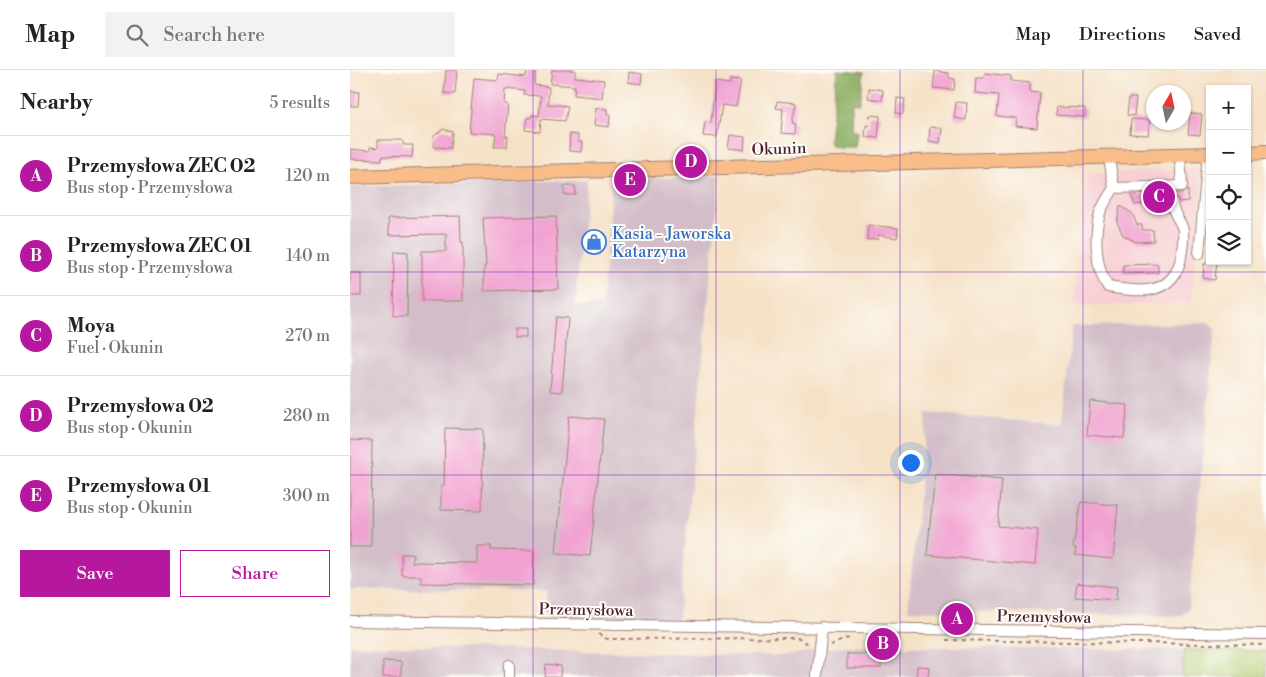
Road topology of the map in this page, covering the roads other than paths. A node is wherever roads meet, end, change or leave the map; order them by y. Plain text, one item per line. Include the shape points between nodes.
1 (1266, 152) edge
2 (1251, 153) edge
3 (1206, 154) edge
4 (1180, 156) junction
5 (1109, 158) junction
6 (1207, 175) edge
7 (350, 177) edge
8 (1114, 188) junction
9 (1172, 202) tunnel mouth
10 (1199, 254) dead end
11 (350, 622) edge
12 (822, 627) junction
13 (1266, 634) edge
14 (509, 664) dead end
15 (509, 677) edge
16 (817, 677) edge

1 - 2 main road
3 - 4 main road, Okunin
4 - 5 main road, Okunin
4 - 8 street via 1182,186 1171,189
5 - 7 main road, Okunin
5 - 8 street
6 - 10 street
8 - 9 street via 1101,211 1098,226 1102,278 1108,287 1157,289 1170,282 1178,267 1183,232 1172,211
11 - 12 street, Przemysłowa
12 - 13 street, Przemysłowa
12 - 16 street
14 - 15 street

